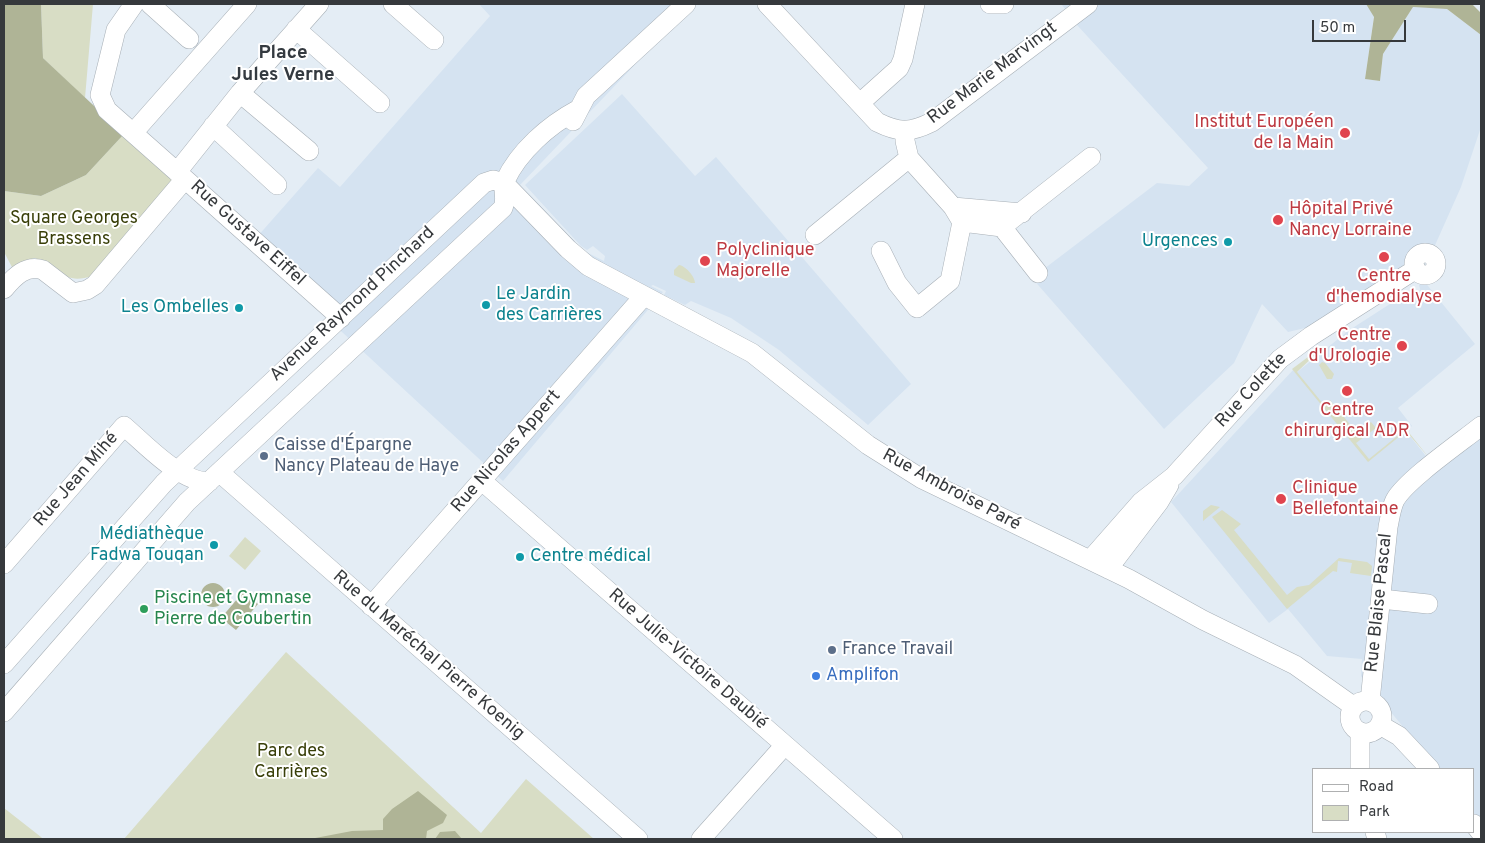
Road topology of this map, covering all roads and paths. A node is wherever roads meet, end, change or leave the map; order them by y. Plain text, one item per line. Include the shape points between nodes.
1 (134, 4) edge
2 (150, 4) edge
3 (247, 4) edge
4 (319, 4) edge
5 (393, 4) edge
6 (686, 4) edge
7 (767, 4) edge
8 (915, 4) edge
9 (990, 4) edge
10 (1004, 4) edge
11 (1088, 4) edge
12 (296, 29) junction
13 (189, 39) dead end
14 (434, 40) dead end
15 (240, 92) junction
16 (380, 103) dead end
17 (860, 103) junction
18 (213, 126) junction
19 (905, 131) junction
20 (133, 133) junction
21 (309, 151) dead end
22 (1091, 157) dead end
23 (909, 158) junction
24 (181, 176) junction
25 (504, 183) junction
26 (277, 185) dead end
27 (1022, 213) junction
28 (958, 214) junction
29 (1002, 227) junction
30 (815, 235) dead end
31 (881, 251) dead end
32 (1416, 270) dead end
33 (1038, 273) dead end
34 (4, 289) edge
35 (643, 297) junction
36 (340, 318) junction
37 (1481, 426) edge
38 (207, 441) junction
39 (178, 469) junction
40 (219, 472) junction
41 (1174, 476) junction
42 (482, 481) junction
43 (1090, 560) junction
44 (4, 564) edge
45 (1108, 569) junction
46 (1381, 599) junction
47 (1428, 604) dead end
48 (371, 606) junction
49 (4, 664) edge
50 (1362, 704) junction
51 (4, 712) edge
52 (1380, 725) junction
53 (1360, 732) junction
54 (784, 746) junction
55 (1360, 768) edge
56 (1429, 768) edge
57 (638, 839) edge
58 (701, 839) edge
59 (893, 839) edge

1 - 20 street via 116,30 100,95 107,110
2 - 13 street
3 - 20 street
4 - 12 street
5 - 14 street
6 - 25 street, Avenue Raymond Pinchard via 586,96 569,127 526,168
7 - 17 street, Rue Marie Marvingt
8 - 17 street via 899,68
9 - 10 street
11 - 19 street, Rue Marie Marvingt via 932,122
12 - 15 street
12 - 16 street
15 - 18 street
15 - 21 street
17 - 19 street, Rue Marie Marvingt via 877,122 892,130
18 - 24 street
18 - 26 street
19 - 23 street
20 - 24 street
22 - 27 street
23 - 28 street
23 - 30 street
24 - 34 street, Rue Gustave Eiffel via 87,290 73,293 37,268 23,271
24 - 36 street, Rue Gustave Eiffel
25 - 35 street, Rue Ambroise Paré via 578,258
25 - 36 street, Avenue Raymond Pinchard via 492,180 484,183
25 - 40 street, Avenue Raymond Pinchard via 505,202 492,219
27 - 28 street
27 - 29 street
28 - 29 street
28 - 31 street via 950,281 917,308 897,283
29 - 33 street
32 - 41 street, Rue Colette via 1280,359
35 - 42 street, Rue Nicolas Appert
35 - 43 street, Rue Ambroise Paré via 725,337 752,354 892,462 1011,524
36 - 38 street, Avenue Raymond Pinchard
37 - 46 street, Rue Blaise Pascal via 1396,498 1388,527
38 - 39 street, Avenue Raymond Pinchard
38 - 40 street via 222,447 227,453
39 - 40 street via 199,482
39 - 44 street, Rue Jean Mihé via 124,426
39 - 49 street, Avenue Raymond Pinchard
40 - 48 street, Rue du Maréchal Pierre Koenig
40 - 51 street, Avenue Raymond Pinchard via 187,502
41 - 43 street, Rue Colette via 1141,502
41 - 45 street, Rue Colette via 1159,502
42 - 48 street, Rue Nicolas Appert
42 - 54 street, Rue Julie-Victoire Daubié
43 - 45 street, Rue Ambroise Paré
45 - 50 street, Rue Ambroise Paré
46 - 47 street
46 - 50 street, Rue Blaise Pascal
48 - 57 street, Rue du Maréchal Pierre Koenig
50 - 52 street via 1381,710
50 - 53 street via 1350,721
52 - 53 street via 1372,732
52 - 56 street via 1398,736
53 - 55 street
54 - 58 street
54 - 59 street, Rue Julie-Victoire Daubié

